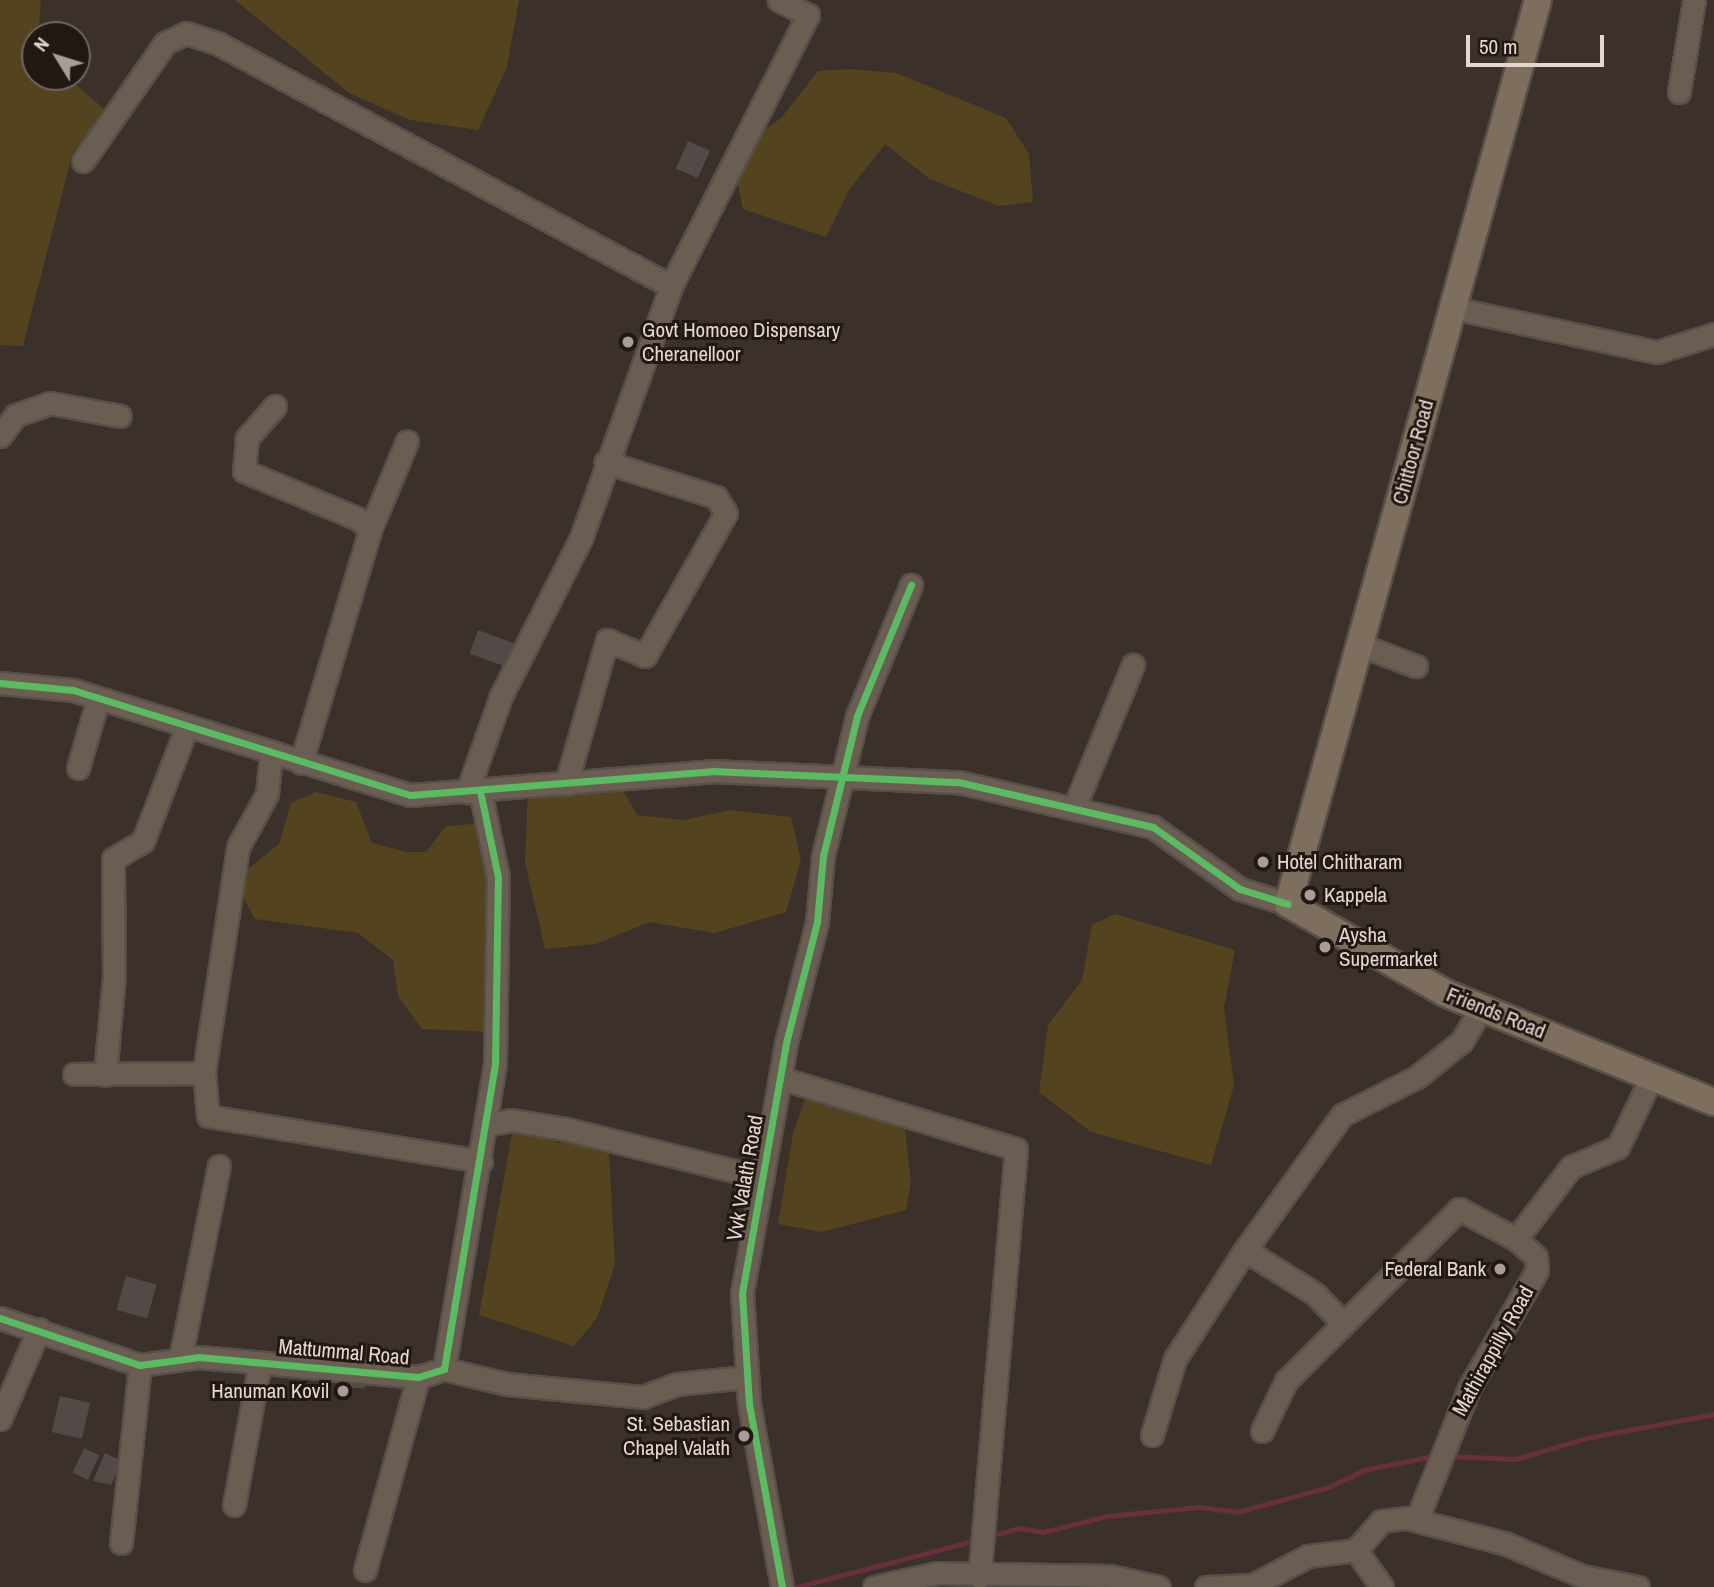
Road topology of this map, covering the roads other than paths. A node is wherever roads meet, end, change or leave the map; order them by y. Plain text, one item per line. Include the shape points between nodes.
1 (779, 0) edge
2 (1538, 0) edge
3 (1694, 0) edge
4 (1679, 92) dead end
5 (83, 161) dead end
6 (671, 286) junction
7 (1453, 308) junction
8 (1714, 334) edge
9 (275, 406) dead end
10 (120, 416) dead end
11 (0, 436) edge
12 (407, 441) dead end
13 (605, 463) junction
14 (370, 530) junction
15 (911, 585) dead end
16 (1360, 645) junction
17 (1133, 665) dead end
18 (1416, 666) dead end
19 (0, 683) edge
20 (98, 699) junction
21 (186, 729) junction
22 (271, 754) junction
23 (301, 763) junction
24 (78, 768) dead end
25 (843, 778) junction
26 (566, 784) junction
27 (473, 791) junction
28 (1074, 808) junction
29 (1288, 904) junction
30 (1482, 1007) junction
31 (204, 1073) junction
32 (74, 1074) dead end
33 (105, 1075) junction
34 (1652, 1076) junction
35 (780, 1078) junction
36 (1714, 1102) edge
37 (486, 1125) junction
38 (481, 1161) junction
39 (219, 1166) dead end
40 (763, 1178) junction
41 (1516, 1239) junction
42 (1245, 1250) junction
43 (0, 1318) edge
44 (1343, 1323) junction
45 (39, 1329) junction
46 (180, 1359) junction
47 (260, 1362) junction
48 (140, 1365) junction
49 (444, 1369) junction
50 (418, 1377) junction
51 (747, 1377) junction
52 (0, 1419) edge
53 (1262, 1431) dead end
54 (1152, 1435) dead end
55 (234, 1506) dead end
56 (1417, 1519) junction
57 (121, 1543) dead end
58 (1356, 1550) junction
59 (365, 1570) dead end
60 (979, 1577) junction
61 (782, 1586) edge
62 (874, 1587) edge
63 (1159, 1587) edge
64 (1206, 1587) edge
65 (1382, 1587) edge
66 (1638, 1587) edge

1 - 6 street via 808,15
2 - 7 main road, Chittoor Road
3 - 4 street
5 - 6 street via 165,43 186,33 217,43
6 - 13 street
7 - 8 street via 1657,352
7 - 16 main road, Chittoor Road
9 - 14 street via 247,438 244,471 359,519
10 - 11 street via 50,403 16,415
12 - 14 street
13 - 26 street via 716,497 726,513 645,656 607,640
13 - 27 street via 580,538 501,696
14 - 23 street
15 - 25 street, Vvk Valath Road via 857,716
16 - 18 street
16 - 29 main road, Chittoor Road
17 - 28 street
19 - 20 street
20 - 21 street
20 - 24 street
21 - 22 street
21 - 33 street via 143,841 113,859 114,976
22 - 23 street
22 - 31 street via 267,794 238,847
23 - 27 street via 410,795
25 - 26 street via 712,771
25 - 28 street via 958,782
25 - 35 street, Vvk Valath Road
26 - 27 street
27 - 37 street via 498,877 495,1063
28 - 29 street via 1153,827 1240,889
29 - 30 main road, Friends Road
30 - 34 main road, Friends Road
30 - 42 street via 1462,1041 1417,1077 1342,1115
31 - 33 street
31 - 38 street via 208,1116
32 - 33 street
34 - 36 main road, Friends Road
34 - 41 street via 1618,1147 1571,1167
35 - 40 street, Vvk Valath Road
35 - 60 street via 1016,1149
37 - 38 street
37 - 40 street via 511,1120 566,1129
38 - 49 street
39 - 46 street
40 - 51 street, Vvk Valath Road via 742,1293
41 - 44 street via 1459,1209
41 - 56 street, Mathirappilly Road via 1536,1257 1537,1270 1469,1388
42 - 44 street via 1315,1294
42 - 54 street via 1175,1359
43 - 45 street, Mattummal Road
44 - 53 street via 1286,1381
45 - 48 street, Mattummal Road
45 - 52 street
46 - 47 street, Mattummal Road
46 - 48 street, Mattummal Road
47 - 50 street, Mattummal Road
47 - 55 street
48 - 57 street
49 - 50 street, Mattummal Road
49 - 51 street via 507,1384 643,1397 677,1384
50 - 59 street
51 - 61 street, Vvk Valath Road
56 - 58 street via 1381,1521
56 - 66 street via 1504,1543 1582,1576
58 - 64 street via 1308,1556 1253,1585
58 - 65 street
60 - 62 street via 937,1573
60 - 63 street via 1111,1576

